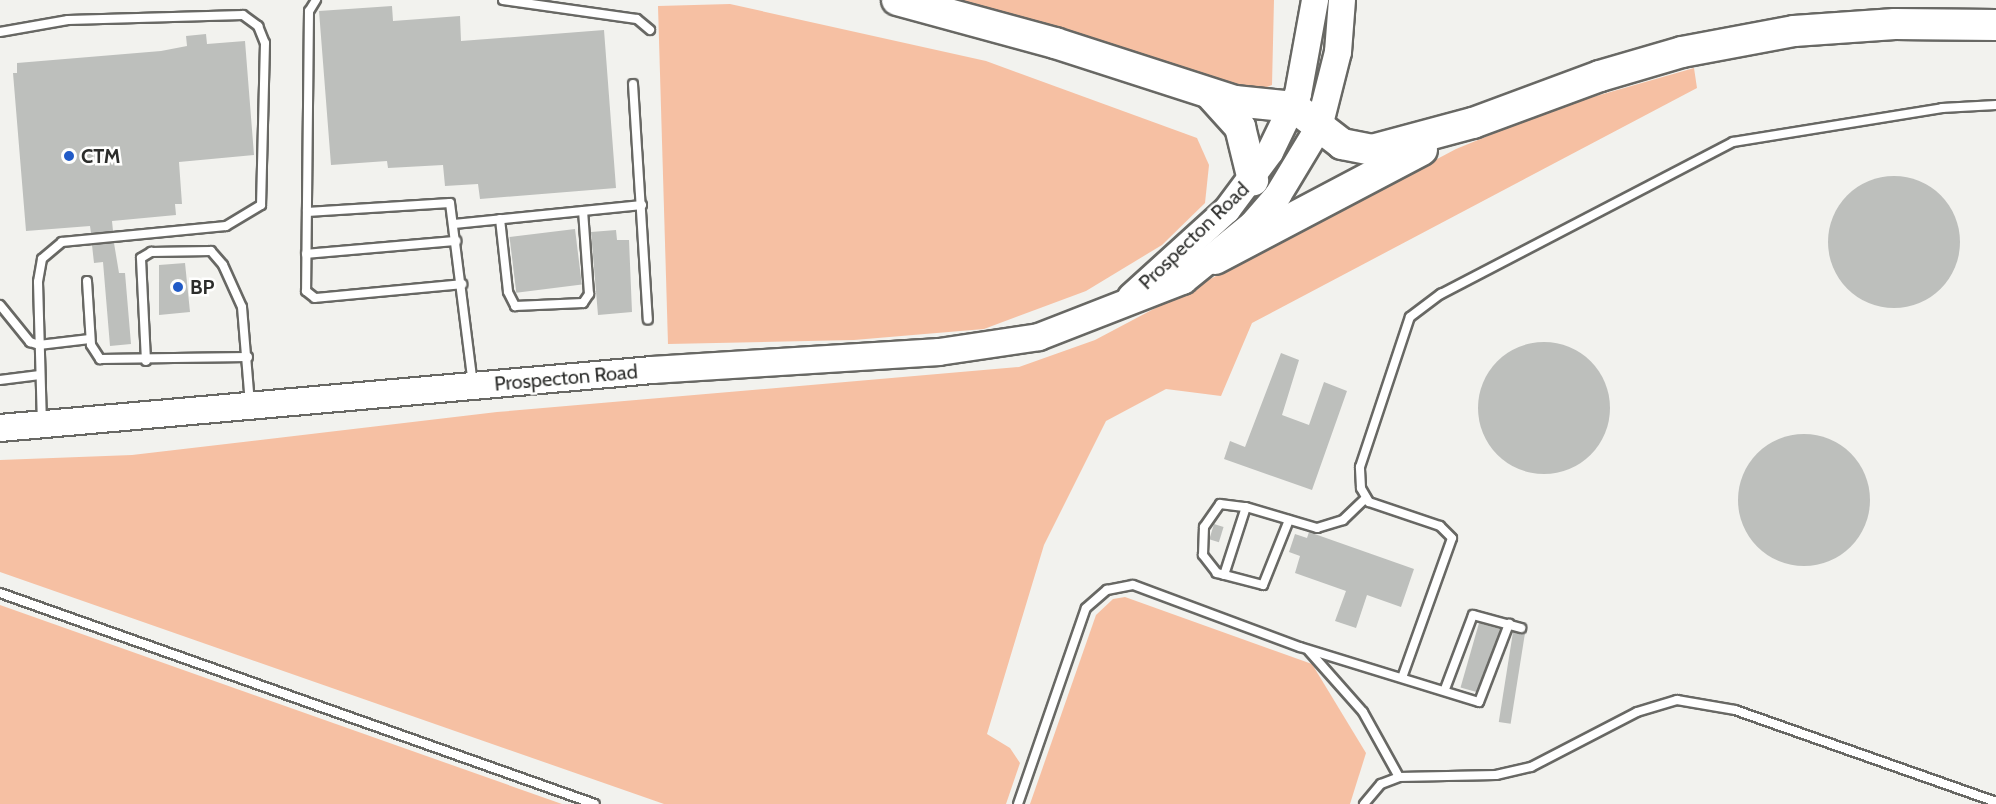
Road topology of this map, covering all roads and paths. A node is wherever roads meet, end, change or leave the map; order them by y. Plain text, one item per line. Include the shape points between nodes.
1 (316, 0) edge
2 (503, 0) edge
3 (897, 0) edge
4 (1315, 0) edge
5 (1342, 0) edge
6 (1996, 25) edge
7 (650, 30) dead end
8 (0, 32) edge
9 (633, 84) dead end
10 (1210, 94) junction
11 (1996, 105) edge
12 (1294, 107) junction
13 (1473, 123) junction
14 (1319, 127) junction
15 (1253, 180) junction
16 (642, 205) junction
17 (583, 211) junction
18 (307, 212) junction
19 (500, 219) junction
20 (454, 224) junction
21 (456, 241) junction
22 (306, 254) junction
23 (1215, 259) junction
24 (87, 281) dead end
25 (462, 284) junction
26 (1126, 301) junction
27 (0, 305) edge
28 (648, 320) dead end
29 (90, 339) junction
30 (39, 345) junction
31 (248, 357) junction
32 (146, 361) junction
33 (40, 375) junction
34 (0, 380) edge
35 (473, 386) junction
36 (250, 406) junction
37 (42, 424) junction
38 (0, 428) edge
39 (1366, 498) junction
40 (1246, 507) junction
41 (1289, 520) junction
42 (1224, 575) junction
43 (0, 592) edge
44 (1509, 624) junction
45 (1521, 628) dead end
46 (1308, 649) junction
47 (1403, 675) junction
48 (1444, 689) junction
49 (1399, 777) junction
50 (1996, 802) edge
51 (595, 804) edge
52 (1018, 804) edge
53 (1364, 804) edge

1 - 18 lane via 309,11
2 - 7 lane via 637,19
3 - 10 highway via 1055,43
4 - 12 main road, Prospecton Road
5 - 14 main road, Prospecton Road via 1338,52
6 - 13 highway via 1894,24 1794,31 1682,52 1610,73
8 - 30 lane via 68,21 243,15 258,26 265,43 261,205 226,226 72,240 54,246 39,269
9 - 16 lane
10 - 12 highway
10 - 15 highway via 1240,127
11 - 39 lane via 1967,105 1733,142 1441,294 1405,325 1360,467
12 - 14 highway
12 - 15 main road, Prospecton Road
13 - 14 highway via 1372,150 1342,144
13 - 23 highway
14 - 23 main road, Prospecton Road via 1278,195
15 - 26 main road, Prospecton Road via 1206,231
16 - 17 lane
16 - 28 lane
17 - 19 lane
17 - 19 lane via 589,294 583,303 573,304 515,306 508,292
18 - 20 lane via 445,202 452,207
18 - 22 lane
19 - 20 lane
20 - 21 lane
21 - 22 lane
21 - 25 lane
22 - 25 lane via 304,285 315,298
23 - 26 main road, Prospecton Road via 1183,281
24 - 29 lane
25 - 35 lane
26 - 35 main road, Prospecton Road via 1073,326 993,346
27 - 30 lane via 25,339
29 - 30 lane
29 - 32 lane via 100,359
30 - 33 lane
31 - 32 lane
31 - 32 lane via 239,298 217,255 204,249 151,252 141,258
31 - 36 lane
33 - 34 lane
33 - 37 lane
35 - 36 main road, Prospecton Road
36 - 37 main road, Prospecton Road
37 - 38 main road, Prospecton Road
39 - 41 lane via 1331,526 1317,528
39 - 47 lane via 1376,506 1440,526 1452,537
40 - 41 lane
40 - 42 lane
40 - 42 lane via 1220,504 1204,527 1203,555 1217,573
41 - 42 lane via 1263,585
43 - 51 lane
44 - 45 lane
44 - 48 lane via 1473,615
44 - 48 lane via 1479,702
46 - 47 lane
46 - 49 lane via 1363,712
46 - 52 lane via 1133,585 1096,595 1079,627
47 - 48 lane
49 - 50 lane via 1496,775 1531,767 1657,704 1699,701
49 - 53 lane via 1381,784

